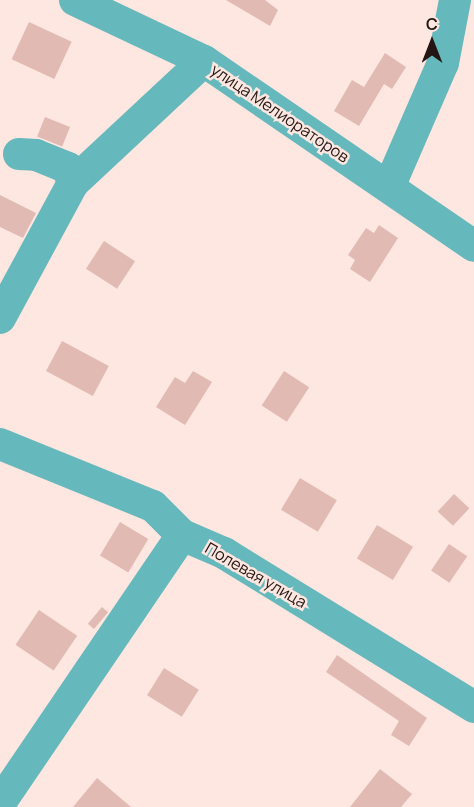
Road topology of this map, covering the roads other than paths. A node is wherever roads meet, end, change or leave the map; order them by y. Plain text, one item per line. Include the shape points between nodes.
1 (75, 0) edge
2 (455, 0) edge
3 (204, 61) junction
4 (19, 154) dead end
5 (73, 183) junction
6 (389, 187) junction
7 (474, 246) edge
8 (0, 318) edge
9 (0, 444) edge
10 (182, 535) junction
11 (474, 706) edge
12 (0, 803) edge

1 - 3 street, улица Мелиораторов
2 - 6 street via 443,63
3 - 5 street
3 - 6 street, улица Мелиораторов
4 - 5 street via 36,155 68,168
5 - 8 street
6 - 7 street, улица Мелиораторов
9 - 10 street, Полевая улица via 153,506
10 - 11 street, Полевая улица via 224,553
10 - 12 street

